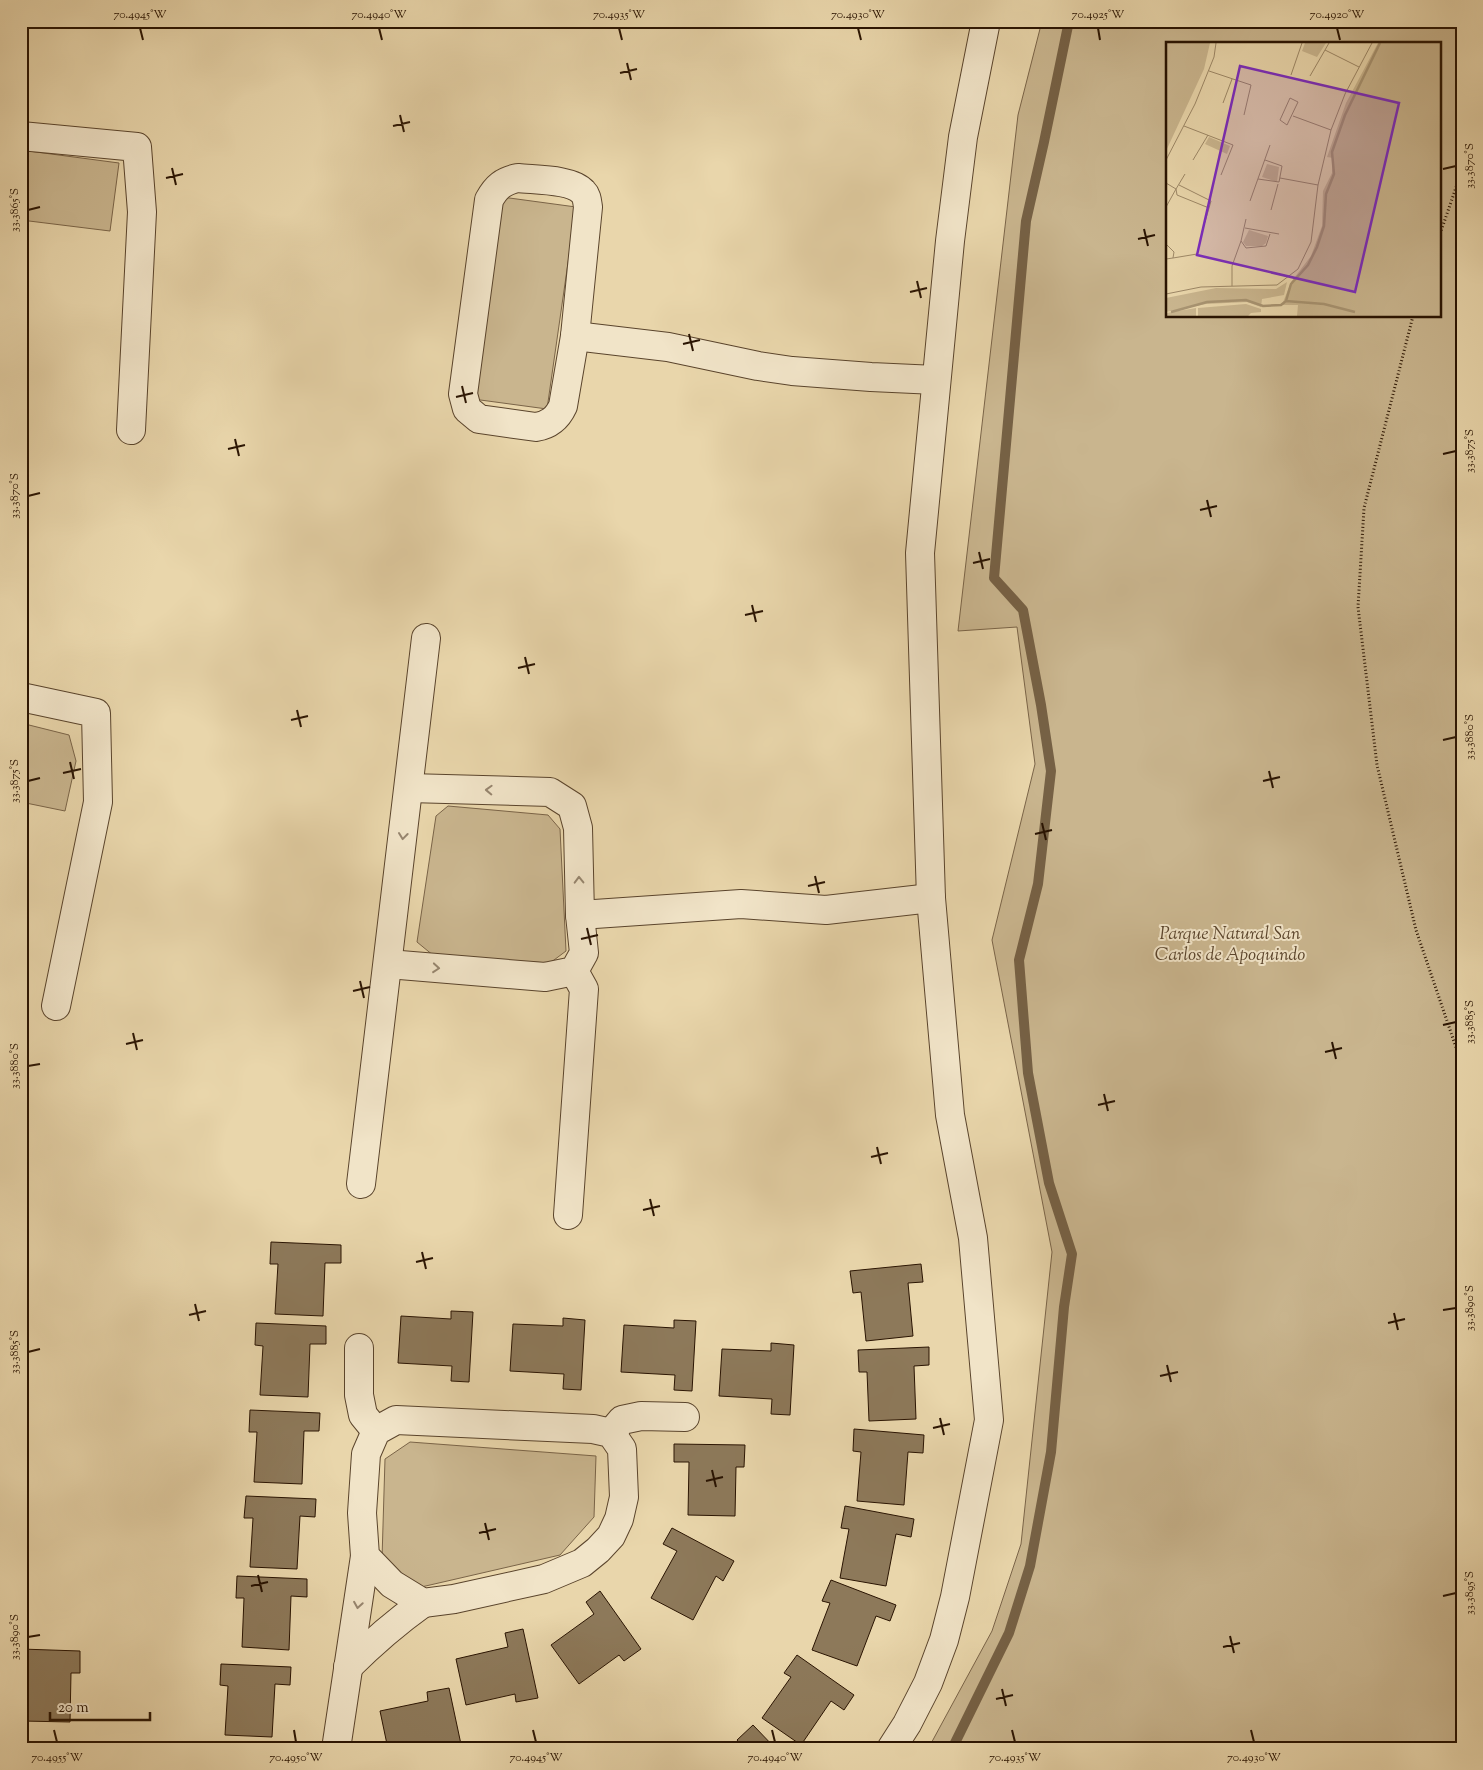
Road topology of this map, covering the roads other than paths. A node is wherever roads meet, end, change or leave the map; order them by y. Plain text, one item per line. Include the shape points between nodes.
1 (986, 21) edge
2 (21, 136) edge
3 (575, 336) junction
4 (936, 380) junction
5 (131, 430) dead end
6 (426, 638) dead end
7 (21, 697) edge
8 (409, 788) junction
9 (931, 898) junction
10 (580, 915) junction
11 (388, 964) junction
12 (574, 970) junction
13 (56, 1006) dead end
14 (361, 1184) dead end
15 (568, 1214) dead end
16 (359, 1348) dead end
17 (685, 1417) dead end
18 (376, 1431) junction
19 (611, 1433) junction
20 (366, 1556) junction
21 (423, 1603) junction
22 (348, 1667) junction
23 (336, 1749) edge
24 (891, 1749) edge

1 - 4 street via 963,137
2 - 5 street via 137,147 142,212
3 - 3 street via 587,199 578,187 569,184 518,178 508,180 499,185 489,200 463,394 467,409 479,419 536,427 552,421 563,406
3 - 4 street via 668,347 792,371
4 - 9 street via 920,553
6 - 8 street
7 - 13 street via 96,713 98,802
10 -> 8 street via 578,828 572,806 550,792
8 -> 11 street
9 - 10 street via 826,910 741,904
9 - 24 street via 950,1115 973,1238 989,1420 944,1640 928,1683
10 - 12 street via 584,953
11 -> 12 street via 545,977
11 - 14 street
12 - 15 street via 584,990
16 - 18 street via 359,1395 363,1415
17 - 19 street via 641,1416 622,1420
18 - 19 street via 396,1420 593,1428
18 - 20 street via 366,1454 362,1513
19 - 21 street via 622,1449 624,1497 611,1536 598,1550 582,1563 544,1578
20 - 21 street via 392,1584
20 -> 22 street
21 - 22 street via 392,1625
22 - 23 street

